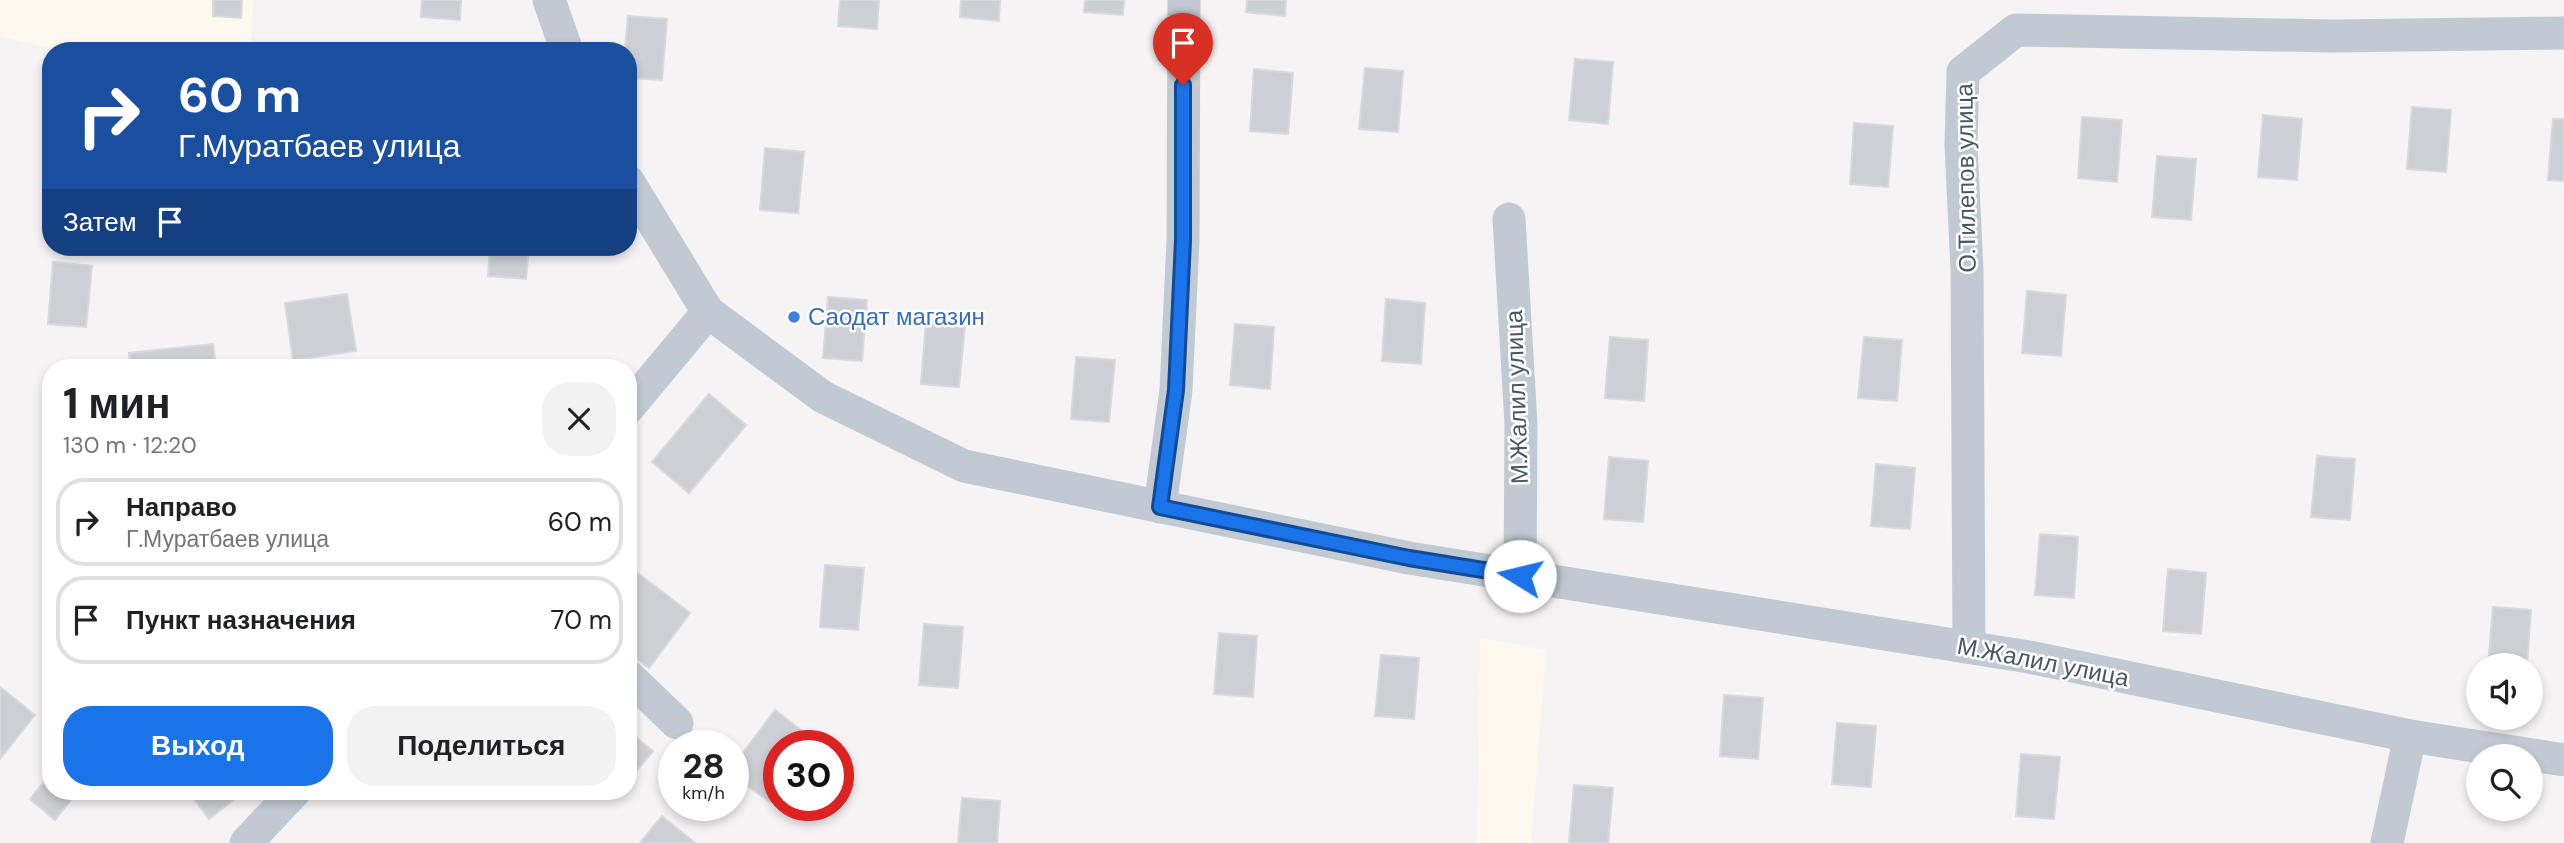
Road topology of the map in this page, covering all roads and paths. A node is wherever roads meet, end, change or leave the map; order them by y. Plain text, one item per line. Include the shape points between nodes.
1 (549, 0) edge
2 (1184, 0) edge
3 (2564, 33) edge
4 (564, 42) edge
5 (637, 196) edge
6 (1509, 219) dead end
7 (708, 312) junction
8 (637, 397) edge
9 (1160, 507) junction
10 (1520, 576) junction
11 (1969, 647) junction
12 (637, 685) edge
13 (677, 723) dead end
14 (2410, 736) junction
15 (2564, 760) edge
16 (287, 800) edge
17 (246, 843) edge
18 (2387, 843) edge

1 - 4 street
2 - 9 street via 1183,240 1176,390
3 - 11 street, О.Тилепов улица via 2333,36 2016,30 1963,72
5 - 7 street, М.Жалил улица
6 - 10 street, М.Жалил улица via 1521,424
7 - 8 street
7 - 9 street, М.Жалил улица via 824,397 964,466
9 - 10 street, М.Жалил улица
10 - 11 street, М.Жалил улица
11 - 14 street, М.Жалил улица
12 - 13 street
14 - 15 street, М.Жалил улица
14 - 18 street
16 - 17 street

